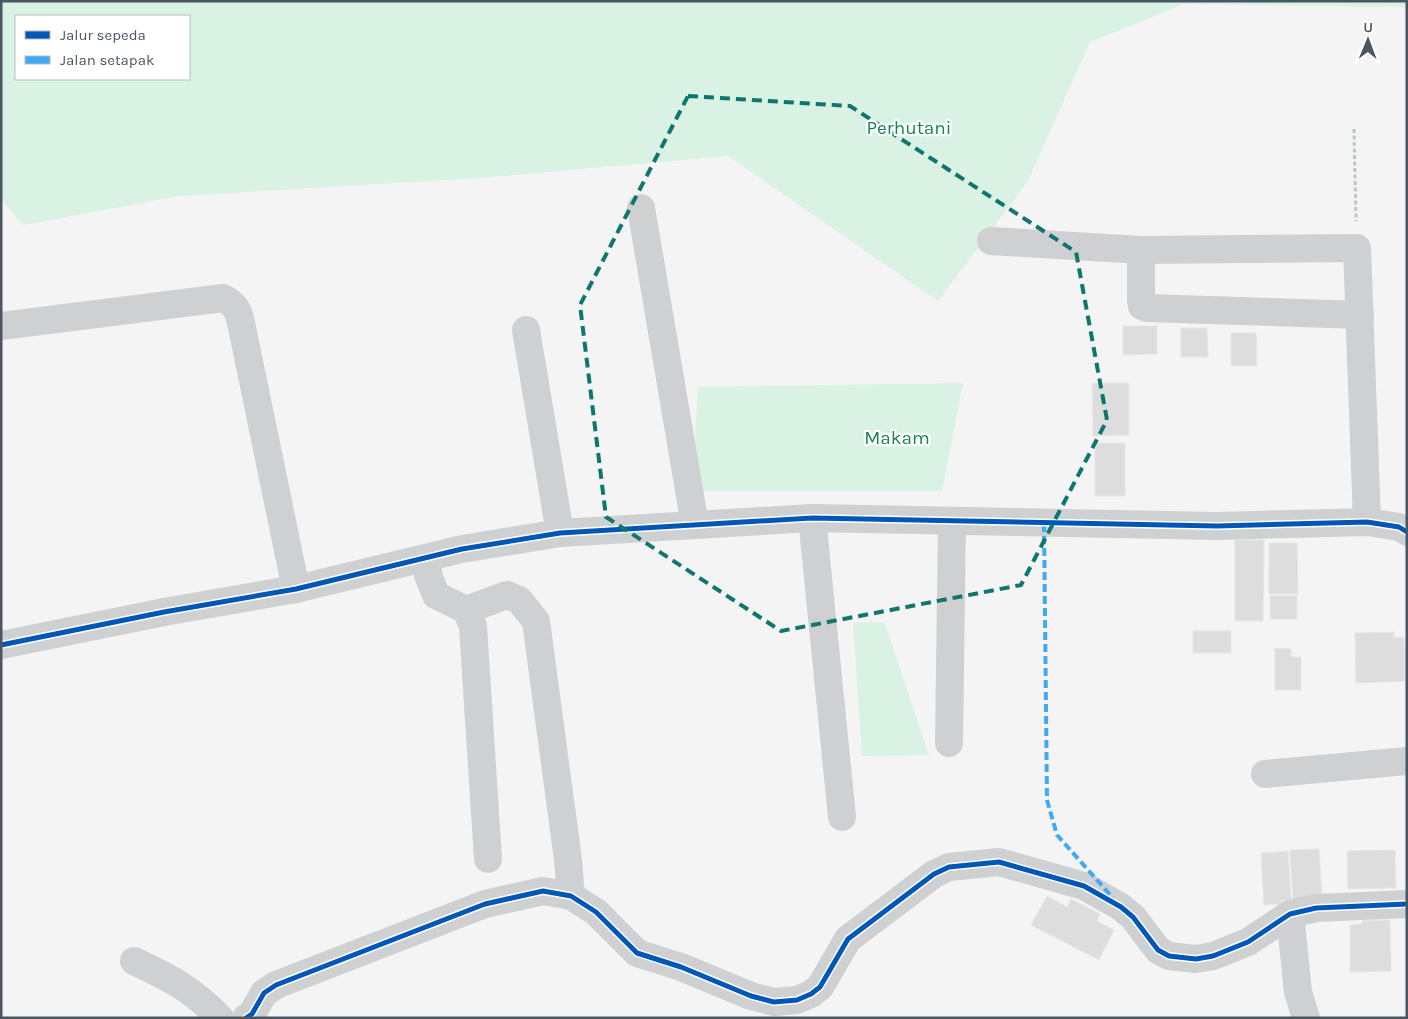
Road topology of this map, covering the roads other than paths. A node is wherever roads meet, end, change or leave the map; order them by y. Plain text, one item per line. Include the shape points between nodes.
1 (641, 208) dead end
2 (991, 241) dead end
3 (1141, 250) junction
4 (1360, 316) junction
5 (1, 326) edge
6 (526, 330) dead end
7 (812, 518) junction
8 (952, 521) junction
9 (1367, 522) junction
10 (695, 525) junction
11 (1407, 532) edge
12 (560, 533) junction
13 (428, 558) junction
14 (296, 590) junction
15 (466, 610) junction
16 (1, 644) edge
17 (949, 743) dead end
18 (1407, 761) edge
19 (1265, 774) dead end
20 (842, 817) dead end
21 (488, 859) dead end
22 (571, 896) junction
23 (1407, 904) edge
24 (1290, 914) junction
25 (134, 960) dead end
26 (220, 1018) edge
27 (246, 1018) edge
28 (1306, 1018) edge

1 - 10 street
2 - 3 street
3 - 4 street via 1141,301 1147,308
3 - 4 street via 1357,248
4 - 9 street
5 - 14 street via 223,298 231,302 240,318
6 - 12 street
7 - 8 street
7 - 10 street
7 - 20 street
8 - 9 street via 1217,526
8 - 17 street
9 - 11 street
10 - 12 street
12 - 13 street via 462,549
13 - 14 street
13 - 15 street via 428,574 436,595
14 - 16 street
15 - 21 street via 473,626
15 - 22 street via 507,595 519,600 536,621
18 - 19 street
22 - 24 street via 596,912 637,953 774,1002 797,1000 811,994 820,987 848,939 934,874 949,867 999,862 1084,886 1121,907 1158,950 1169,956 1196,959 1213,956 1248,942
22 - 27 street via 543,891 485,904 276,985 264,993 252,1014
23 - 24 street via 1316,908
24 - 28 street via 1298,992
25 - 26 street via 178,982 201,998

